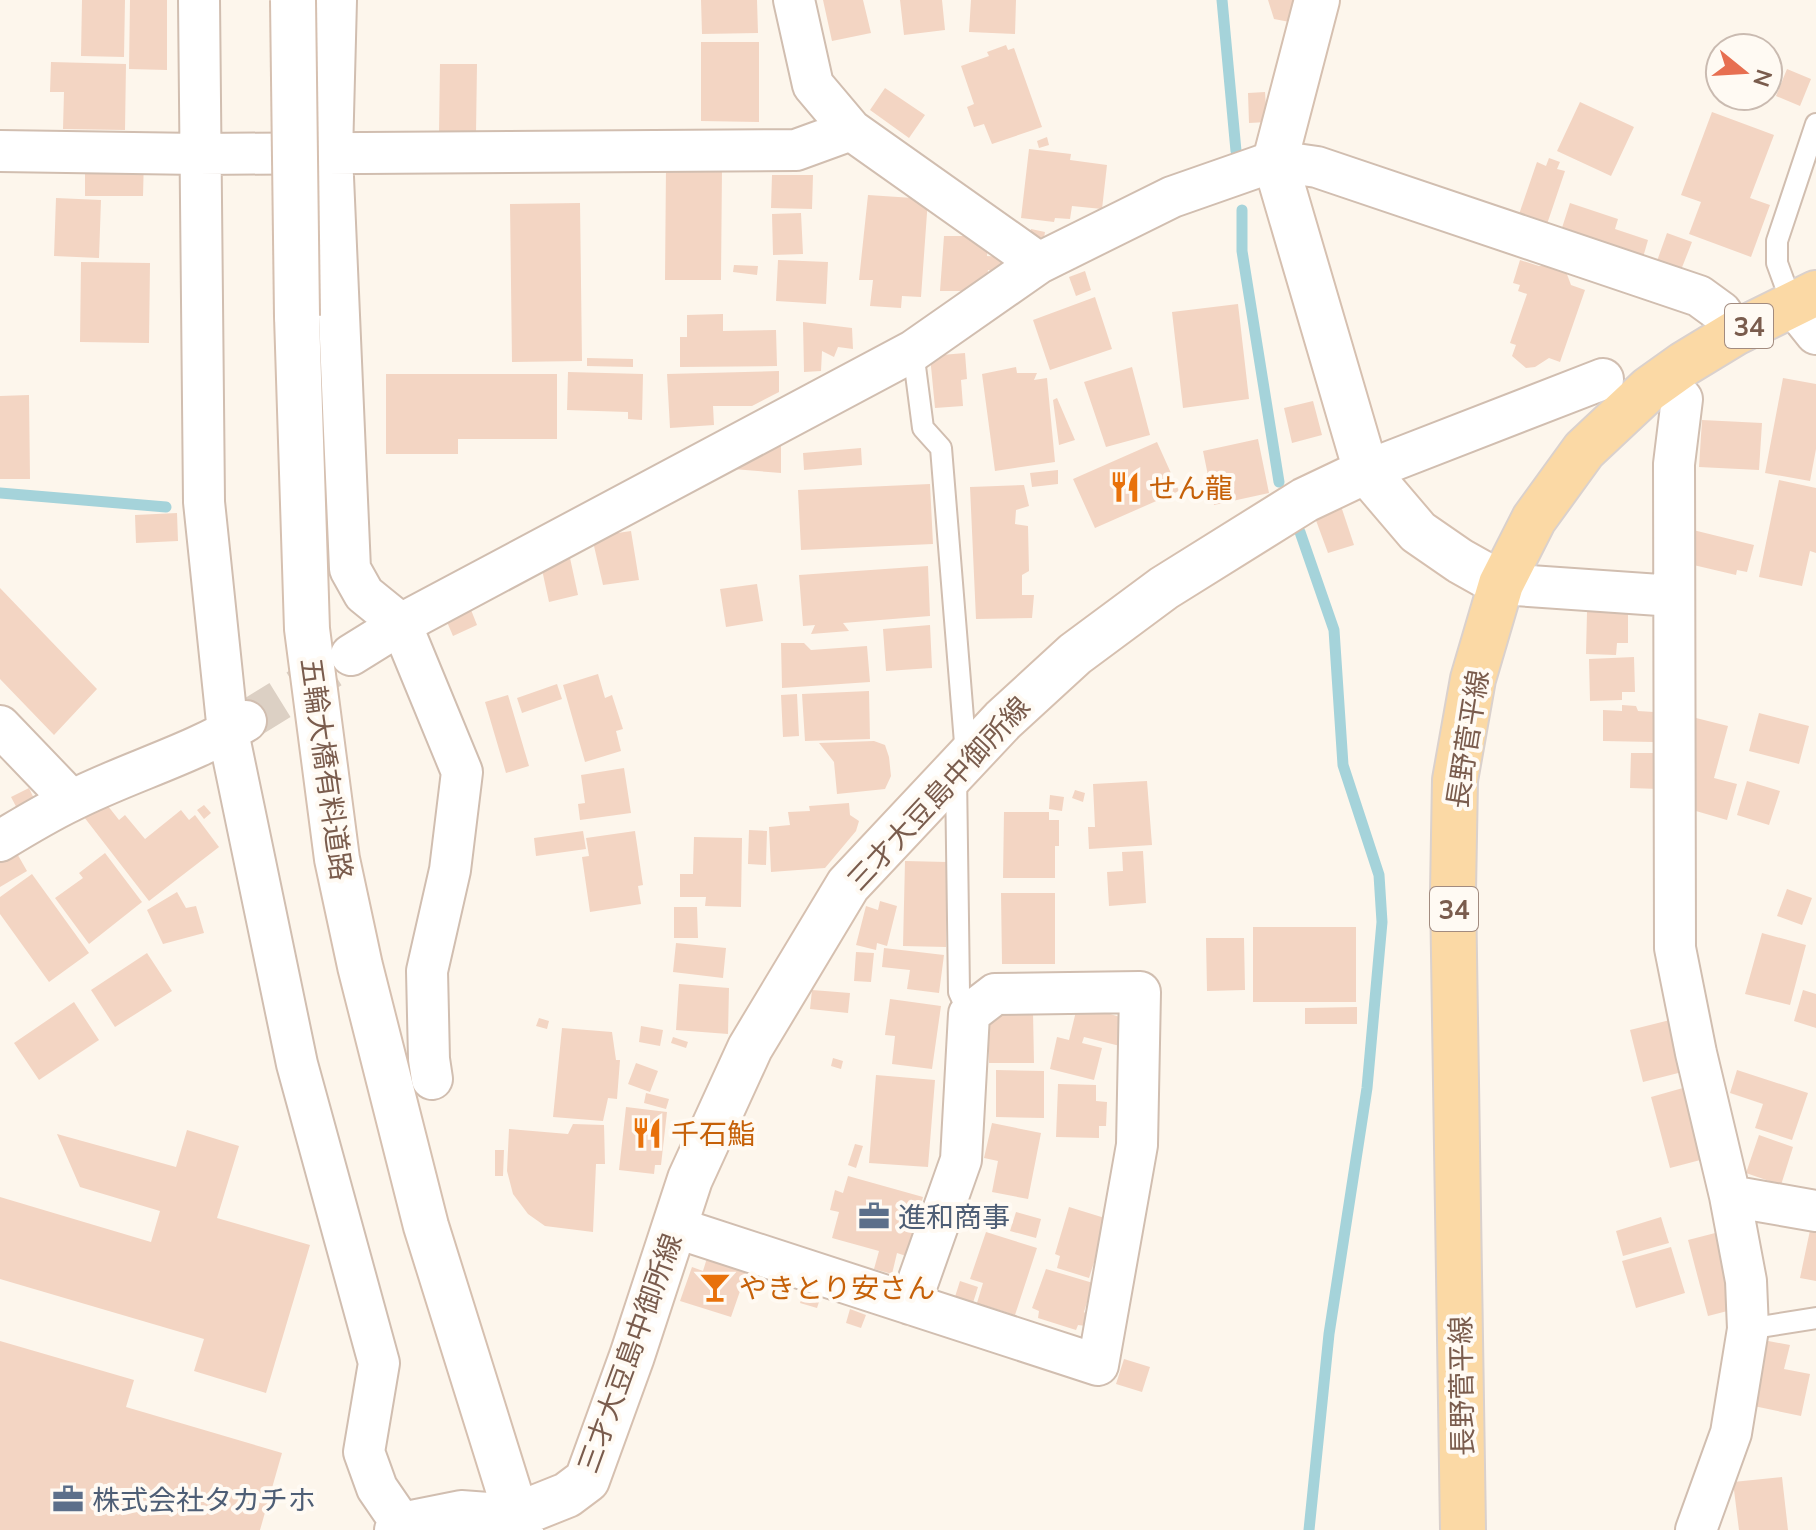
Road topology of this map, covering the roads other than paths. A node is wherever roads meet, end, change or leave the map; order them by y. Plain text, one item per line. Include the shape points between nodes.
1 (199, 0) edge
2 (293, 0) edge
3 (336, 0) edge
4 (794, 0) edge
5 (1317, 0) edge
6 (1816, 124) edge
7 (851, 130) junction
8 (0, 151) edge
9 (199, 154) junction
10 (332, 154) junction
11 (1275, 161) junction
12 (1039, 263) junction
13 (1808, 310) edge
14 (1735, 333) junction
15 (913, 351) junction
16 (1603, 379) dead end
17 (1682, 399) dead end
18 (1366, 471) junction
19 (1501, 584) junction
20 (1674, 596) junction
21 (401, 624) junction
22 (351, 655) tunnel mouth
23 (0, 726) edge
24 (237, 727) junction
25 (961, 764) junction
26 (71, 800) junction
27 (0, 841) edge
28 (969, 1014) junction
29 (432, 1079) dead end
30 (1730, 1196) junction
31 (1816, 1211) edge
32 (674, 1227) junction
33 (910, 1304) junction
34 (1816, 1318) edge
35 (1748, 1329) junction
36 (519, 1522) edge
37 (398, 1526) edge
38 (461, 1530) edge
39 (1463, 1530) edge
40 (1696, 1530) edge

1 - 9 street
2 - 36 main road, 五輪大橋有料道路, bridge via 307,629 337,859 426,1226
3 - 10 street
4 - 7 street via 813,85
5 - 11 main road
6 - 13 lane via 1777,241 1777,263
7 - 10 street via 796,150
7 - 12 street
8 - 9 street
9 - 10 street
9 - 24 street via 204,502
10 - 21 street via 350,569 364,594
11 - 12 street via 1172,197
11 - 14 street via 1317,167 1699,296 1721,312
11 - 18 main road
12 - 15 street
13 - 14 main road, 長野菅平線 / 34
14 - 19 main road, 長野菅平線 / 34 via 1649,389 1584,450 1534,519
15 - 21 street
15 - 25 lane via 923,428 941,448
16 - 18 street
17 - 20 street via 1674,464
18 - 19 main road via 1418,532
18 - 25 main road, 三才大豆島中御所線 via 1305,500 1164,588 1075,654
19 - 20 street
19 - 39 main road, 長野菅平線 / 34 via 1473,679 1455,780
20 - 30 street via 1675,948
21 - 22 street
21 - 29 street via 462,772 450,870 427,971
23 - 26 street
24 - 26 street
24 - 37 street via 297,1064 379,1363 364,1452
25 - 28 lane via 959,992
25 - 32 main road, 三才大豆島中御所線 via 848,885 750,1048 690,1179
26 - 27 street
28 - 33 street via 961,1160
28 - 33 street via 995,994 1140,992 1137,1145 1098,1365
30 - 31 street
30 - 35 street via 1746,1281
32 - 33 street
32 - 36 main road, 三才大豆島中御所線 via 587,1480
34 - 35 lane
35 - 40 street via 1731,1433
36 - 37 street via 461,1511
36 - 38 street

